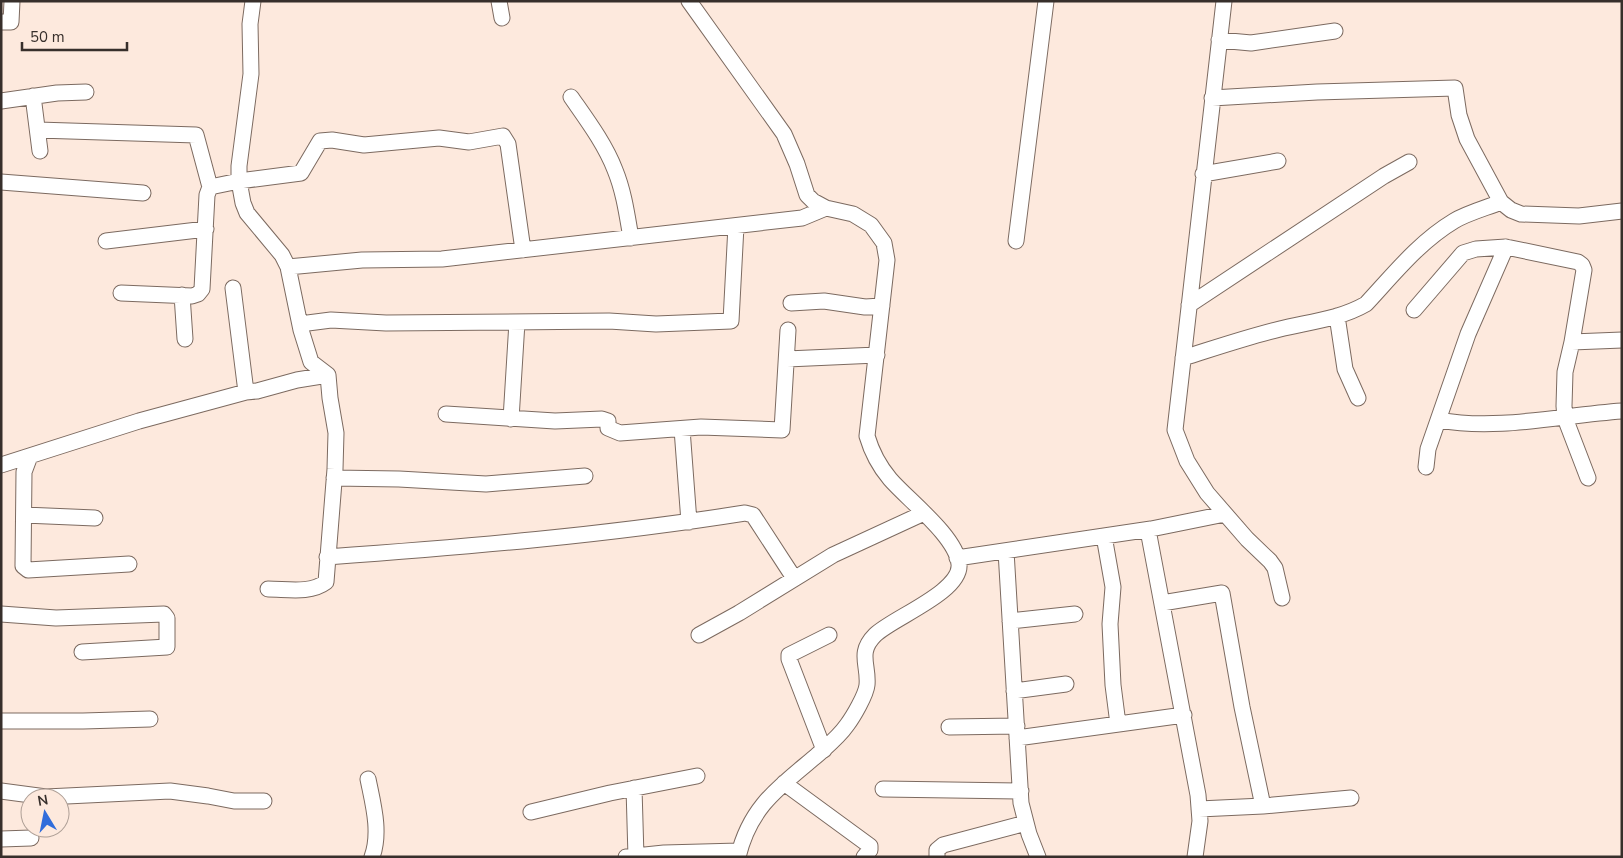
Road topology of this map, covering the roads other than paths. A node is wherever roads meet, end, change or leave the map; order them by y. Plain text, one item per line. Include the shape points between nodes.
1 (12, 1) edge
2 (253, 1) edge
3 (499, 1) edge
4 (689, 1) edge
5 (1046, 1) edge
6 (1224, 1) edge
7 (502, 18) dead end
8 (1, 22) edge
9 (1335, 31) dead end
10 (1219, 40) junction
11 (86, 92) dead end
12 (33, 96) junction
13 (571, 97) dead end
14 (1212, 98) junction
15 (1, 101) edge
16 (38, 130) junction
17 (40, 151) dead end
18 (1278, 160) dead end
19 (1409, 162) dead end
20 (1203, 174) junction
21 (239, 180) junction
22 (1, 182) edge
23 (210, 187) junction
24 (143, 193) dead end
25 (1501, 202) junction
26 (826, 208) junction
27 (1622, 211) edge
28 (736, 226) junction
29 (206, 229) junction
30 (632, 238) junction
31 (106, 241) dead end
32 (1016, 241) dead end
33 (1506, 247) junction
34 (523, 250) junction
35 (288, 267) junction
36 (233, 288) dead end
37 (121, 293) dead end
38 (182, 295) junction
39 (791, 303) dead end
40 (1189, 305) junction
41 (882, 306) junction
42 (1414, 310) dead end
43 (1337, 316) junction
44 (517, 322) junction
45 (300, 324) junction
46 (788, 330) dead end
47 (185, 339) dead end
48 (1622, 340) edge
49 (1572, 342) junction
50 (877, 355) junction
51 (1183, 358) junction
52 (787, 359) junction
53 (328, 375) junction
54 (246, 392) junction
55 (1358, 398) dead end
56 (1622, 411) edge
57 (446, 414) dead end
58 (1565, 418) junction
59 (511, 419) junction
60 (1439, 420) junction
61 (682, 429) junction
62 (30, 456) junction
63 (1, 465) edge
64 (1426, 468) dead end
65 (585, 476) dead end
66 (334, 478) junction
67 (1588, 478) dead end
68 (924, 513) junction
69 (1225, 514) junction
70 (24, 515) junction
71 (95, 518) dead end
72 (689, 522) junction
73 (1148, 530) junction
74 (1104, 536) junction
75 (1006, 551) junction
76 (327, 557) junction
77 (957, 558) junction
78 (129, 564) dead end
79 (794, 578) junction
80 (268, 589) dead end
81 (1282, 598) dead end
82 (1162, 603) junction
83 (1, 614) edge
84 (1075, 614) dead end
85 (1010, 621) junction
86 (699, 635) dead end
87 (829, 635) dead end
88 (82, 652) dead end
89 (1066, 684) dead end
90 (1014, 691) junction
91 (1184, 715) junction
92 (150, 719) dead end
93 (1, 721) edge
94 (1118, 724) junction
95 (949, 727) dead end
96 (1017, 732) junction
97 (824, 750) junction
98 (697, 776) dead end
99 (368, 779) dead end
100 (784, 784) junction
101 (634, 788) junction
102 (883, 789) dead end
103 (1, 790) edge
104 (1021, 792) junction
105 (1352, 798) dead end
106 (264, 801) dead end
107 (1263, 806) junction
108 (1199, 809) junction
109 (531, 812) dead end
110 (1026, 823) junction
111 (31, 838) dead end
112 (1, 839) edge
113 (739, 854) edge
114 (633, 856) edge
115 (372, 857) edge
116 (864, 857) edge
117 (937, 857) edge
118 (1038, 857) edge
119 (1195, 857) edge

1 - 8 street via 11,22
2 - 21 street via 251,74
3 - 7 street
4 - 26 street via 784,134 807,195
5 - 32 street
6 - 10 street
9 - 10 street via 1251,43
10 - 14 street
11 - 12 street
12 - 15 street
12 - 16 street
13 - 30 street via 615,170
14 - 20 street
14 - 25 street via 1455,88 1467,139
16 - 17 street
16 - 23 street via 196,135
18 - 20 street
19 - 40 street
20 - 40 street
21 - 23 street
21 - 34 street via 301,173 320,141 364,145 439,138 469,142 503,136 508,144
21 - 35 street via 247,212
22 - 24 street
23 - 29 street
25 - 27 street via 1521,214 1579,216
25 - 43 street via 1455,220 1412,254 1366,304
26 - 28 street via 802,218
26 - 41 street via 853,214 880,235 887,260
28 - 30 street
28 - 44 street via 731,321 656,324
29 - 31 street
29 - 38 street via 202,289 198,294
30 - 34 street
33 - 42 street via 1463,253
33 - 49 street via 1582,265 1584,270
33 - 60 street via 1468,334
34 - 35 street via 442,259 362,260
35 - 45 street
36 - 54 street
37 - 38 street
38 - 47 street
39 - 41 street via 824,300 865,307
40 - 51 street
41 - 50 street
43 - 51 street via 1278,329
43 - 55 street via 1345,369
44 - 45 street via 331,320
44 - 59 street
45 - 53 street via 311,362
46 - 52 street
48 - 49 street
49 - 58 street via 1565,372
50 - 52 street
50 - 68 street via 867,436 871,450 892,480
51 - 69 street via 1175,430 1193,472
52 - 61 street via 782,430
53 - 54 street
53 - 66 street via 336,433
54 - 62 street via 139,421
56 - 58 street
57 - 59 street
58 - 60 street via 1480,423
58 - 67 street
59 - 61 street via 602,419 608,421 608,428 620,433
60 - 64 street via 1428,449
61 - 72 street
62 - 63 street
62 - 70 street via 24,472
65 - 66 street via 486,484
66 - 76 street
68 - 77 street via 948,540
68 - 79 street via 833,555
69 - 73 street
69 - 81 street via 1275,568
70 - 71 street
70 - 78 street via 23,566 28,570
72 - 76 street via 551,539
72 - 79 street via 745,513 753,516
73 - 74 street
73 - 82 street
74 - 75 street
74 - 94 street via 1113,587 1110,624
75 - 77 street
75 - 85 street
76 - 80 street via 326,582 319,587
77 - 97 street via 958,574 948,585 875,636 864,653 867,687 860,703 847,726
79 - 86 street via 739,614
82 - 91 street
82 - 107 street via 1222,593
83 - 88 street via 56,618 164,614 167,618 167,647
84 - 85 street
85 - 90 street
87 - 97 street via 789,655
89 - 90 street
90 - 96 street
91 - 94 street
91 - 108 street
92 - 93 street
94 - 96 street
95 - 96 street
96 - 104 street
97 - 100 street
98 - 101 street
99 - 115 street via 376,822
100 - 113 street via 759,808 748,826
100 - 116 street via 870,846
101 - 109 street
101 - 114 street
102 - 104 street
103 - 106 street via 46,797 170,791 234,801
104 - 110 street
105 - 107 street
107 - 108 street
108 - 119 street
110 - 117 street via 943,845 937,850
110 - 118 street
111 - 112 street
113 - 114 street via 664,852

